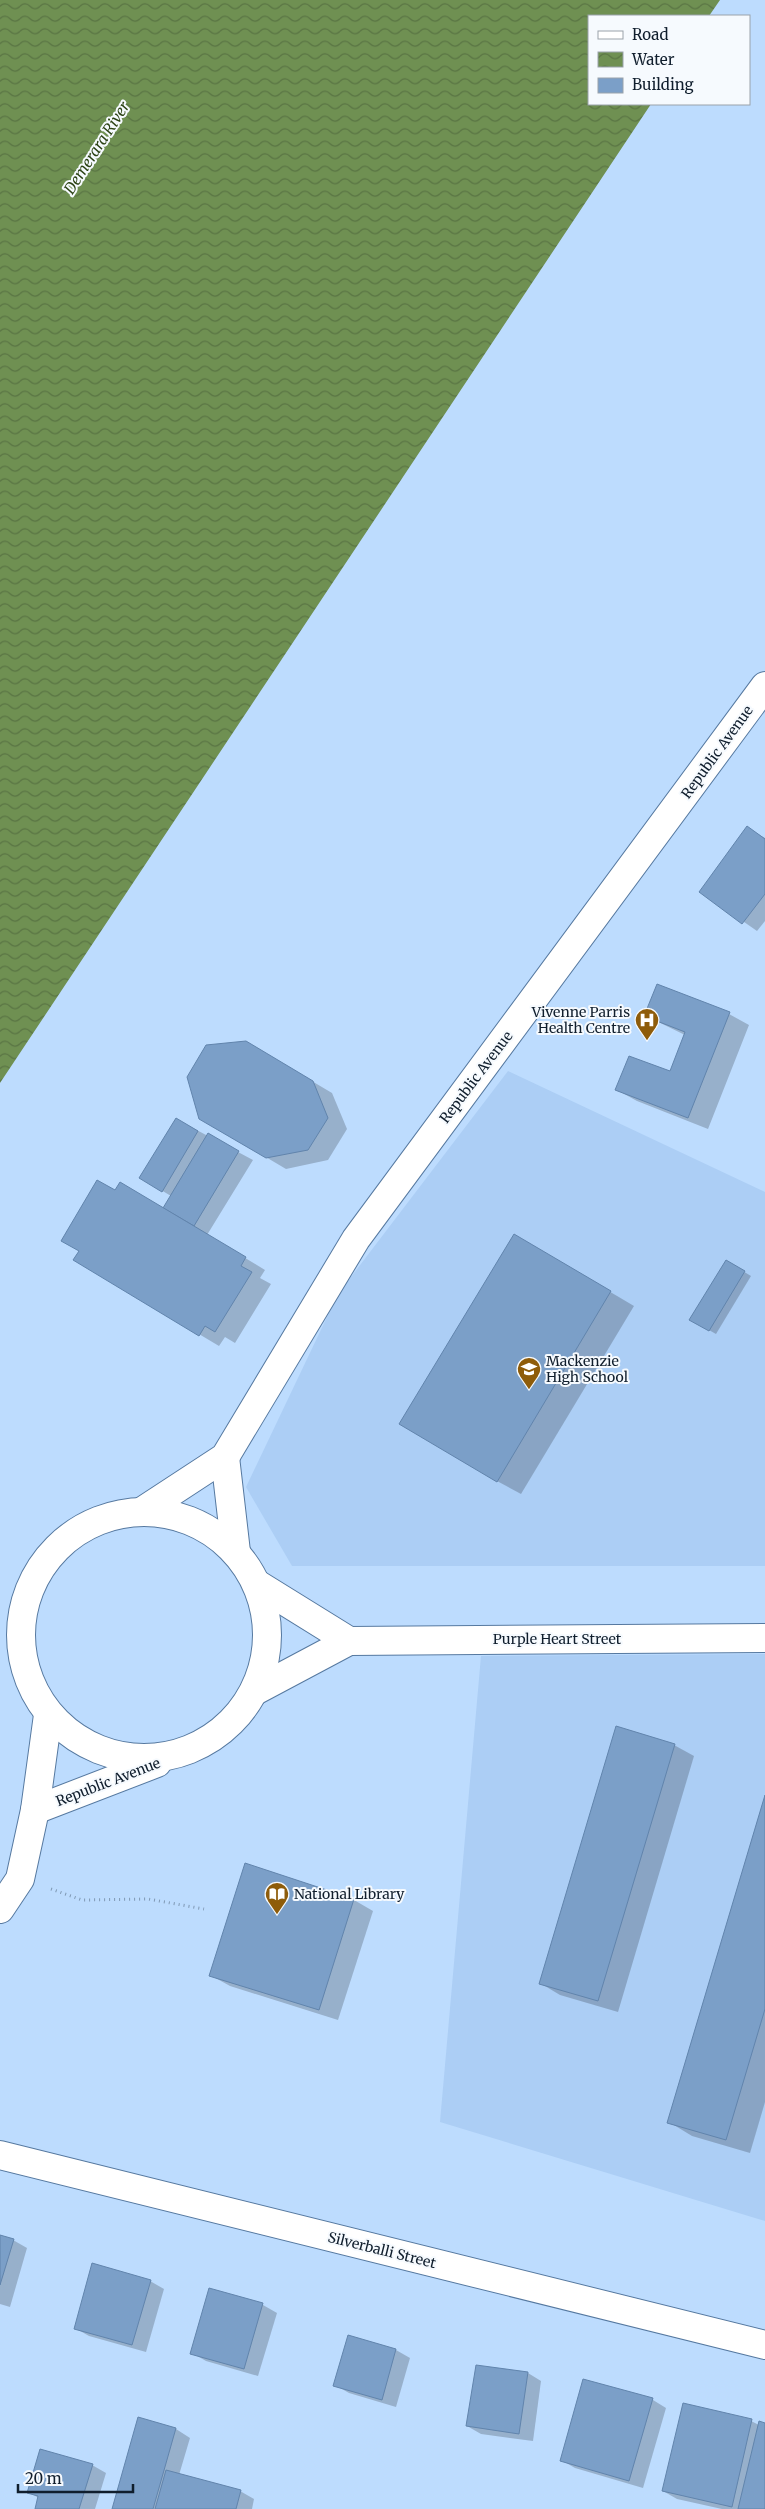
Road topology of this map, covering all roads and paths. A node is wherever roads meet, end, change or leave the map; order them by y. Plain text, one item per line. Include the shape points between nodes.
1 (765, 686) edge
2 (225, 1457) junction
3 (140, 1512) junction
4 (236, 1552) junction
5 (257, 1584) junction
6 (765, 1638) edge
7 (349, 1641) junction
8 (255, 1691) junction
9 (48, 1715) junction
10 (181, 1754) junction
11 (35, 1810) junction
12 (20, 1879) junction
13 (0, 1909) edge
14 (204, 1909) dead end
15 (0, 2155) edge
16 (765, 2345) edge

1 - 2 street, Republic Avenue via 356,1239
2 - 3 street, Republic Avenue
2 - 4 street
3 - 4 street via 176,1516 208,1530
3 - 9 street via 95,1522 57,1547 30,1585 19,1630 26,1675
4 - 5 street
5 - 7 street
5 - 8 street via 268,1620 267,1656
6 - 7 street, Purple Heart Street
7 - 8 street, Purple Heart Street
8 - 10 street, Republic Avenue via 225,1730
9 - 10 street via 86,1746 133,1759
9 - 11 street, Republic Avenue
10 - 11 street, Republic Avenue
11 - 12 street, Republic Avenue
12 - 13 street, Republic Avenue
12 - 14 path via 82,1900 148,1899
15 - 16 street, Silverballi Street

